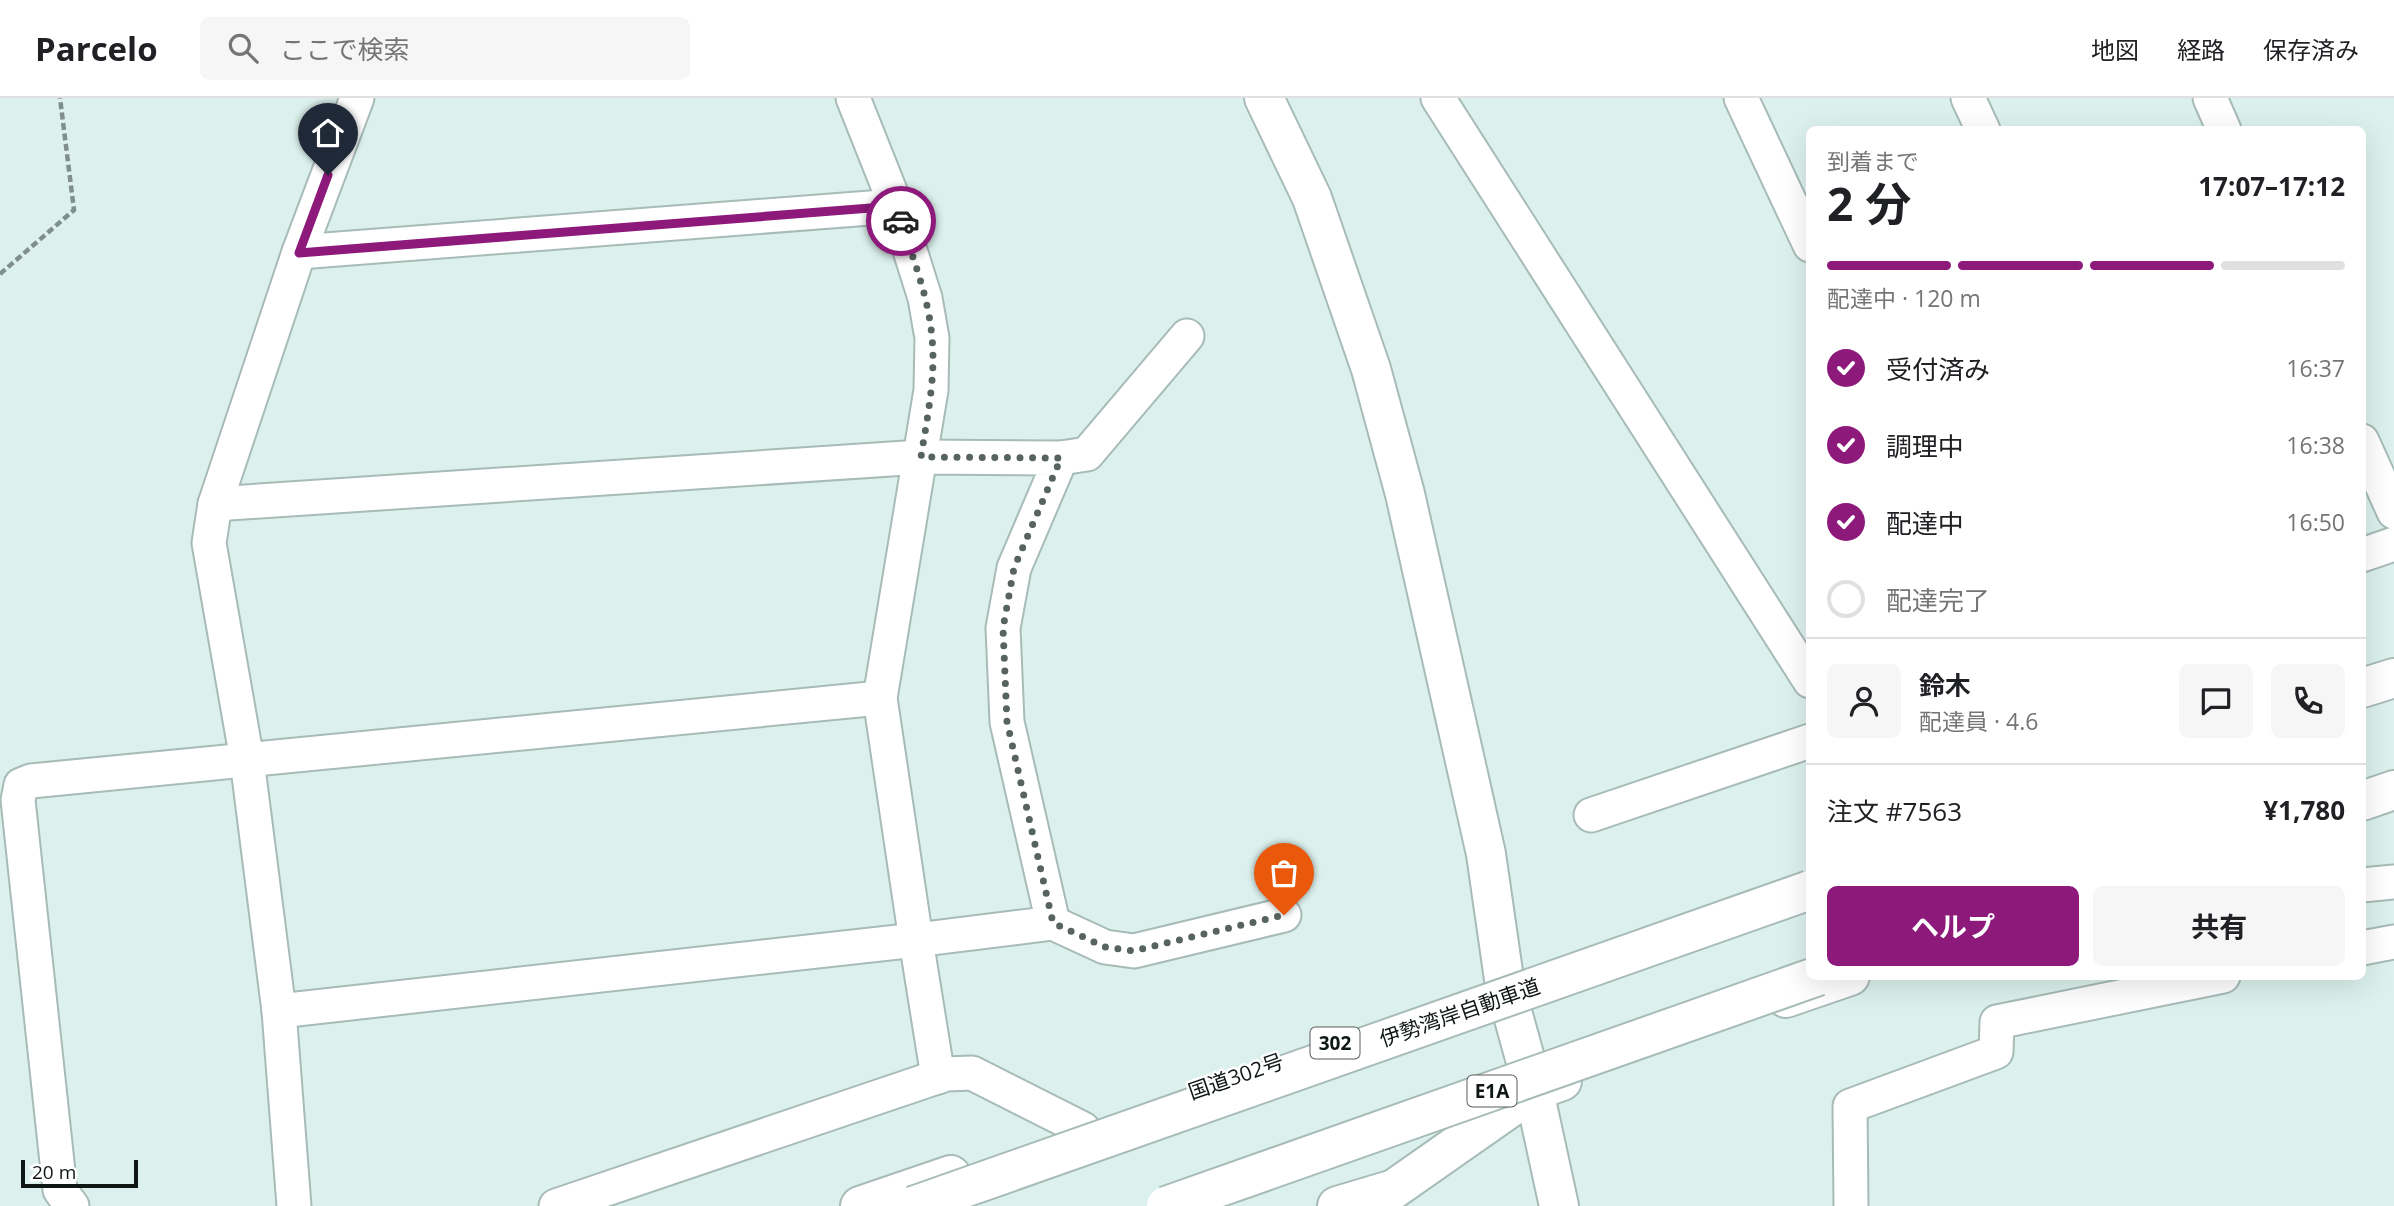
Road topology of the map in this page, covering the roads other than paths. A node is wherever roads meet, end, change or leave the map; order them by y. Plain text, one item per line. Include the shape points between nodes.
1 (357, 98) edge
2 (853, 98) edge
3 (1264, 98) edge
4 (1438, 98) edge
5 (1741, 98) edge
6 (1968, 98) edge
7 (2210, 98) edge
8 (1981, 126) edge
9 (2222, 126) edge
10 (896, 206) junction
11 (1806, 236) edge
12 (299, 253) junction
13 (1187, 336) dead end
14 (2366, 450) edge
15 (921, 457) junction
16 (1061, 458) junction
17 (215, 504) junction
18 (2394, 512) edge
19 (2394, 544) edge
20 (2366, 554) edge
21 (1806, 675) edge
22 (2394, 678) edge
23 (2394, 686) edge
24 (2366, 687) edge
25 (2366, 696) edge
26 (880, 698) junction
27 (1806, 742) edge
28 (247, 760) junction
29 (2394, 775) edge
30 (2366, 785) edge
31 (2394, 790) edge
32 (2366, 800) edge
33 (1591, 815) dead end
34 (1806, 881) edge
35 (2394, 882) edge
36 (2366, 886) edge
37 (1806, 891) edge
38 (1284, 915) dead end
39 (1053, 923) junction
40 (916, 940) junction
41 (2394, 942) edge
42 (2366, 947) edge
43 (1807, 980) edge
44 (1839, 980) edge
45 (2203, 980) edge
46 (1505, 986) junction
47 (279, 1011) junction
48 (938, 1077) junction
49 (1534, 1091) junction
50 (1083, 1129) junction
51 (70, 1205) edge
52 (294, 1206) edge
53 (556, 1206) edge
54 (860, 1206) edge
55 (913, 1206) edge
56 (1166, 1206) edge
57 (1336, 1206) edge
58 (1559, 1206) edge
59 (1851, 1206) edge

1 - 12 street
2 - 10 street
3 - 46 main road via 1312,198 1371,369 1486,854
4 - 21 street
5 - 11 street
6 - 8 street
7 - 9 street
10 - 12 street
10 - 15 street via 925,298 932,338 931,390
12 - 17 street
13 - 16 street via 1087,454
14 - 18 street
15 - 16 street
15 - 17 street
15 - 26 street
16 - 39 street via 1014,568 1003,628 1007,722
17 - 28 street via 209,543
19 - 20 street
22 - 24 main road
23 - 25 main road
26 - 28 street
26 - 40 street
27 - 33 street
28 - 47 street
28 - 51 street via 21,785 18,800 60,1190
29 - 30 main road
31 - 32 main road
34 - 46 main road, 国道302号 / 302
35 - 36 street
37 - 55 main road, 伊勢湾岸自動車道, bridge
38 - 39 street via 1133,951 1105,947
39 - 40 street
40 - 47 street
40 - 48 street
41 - 42 street
43 - 56 main road, E1A, bridge
44 - 49 main road
45 - 59 street via 1997,1022 1996,1052 1850,1106
46 - 49 main road
46 - 50 main road, 国道302号 / 302
47 - 52 street
48 - 50 street via 972,1073
48 - 53 street
49 - 57 main road via 1394,1189
49 - 58 main road
50 - 54 main road, 国道302号 / 302

